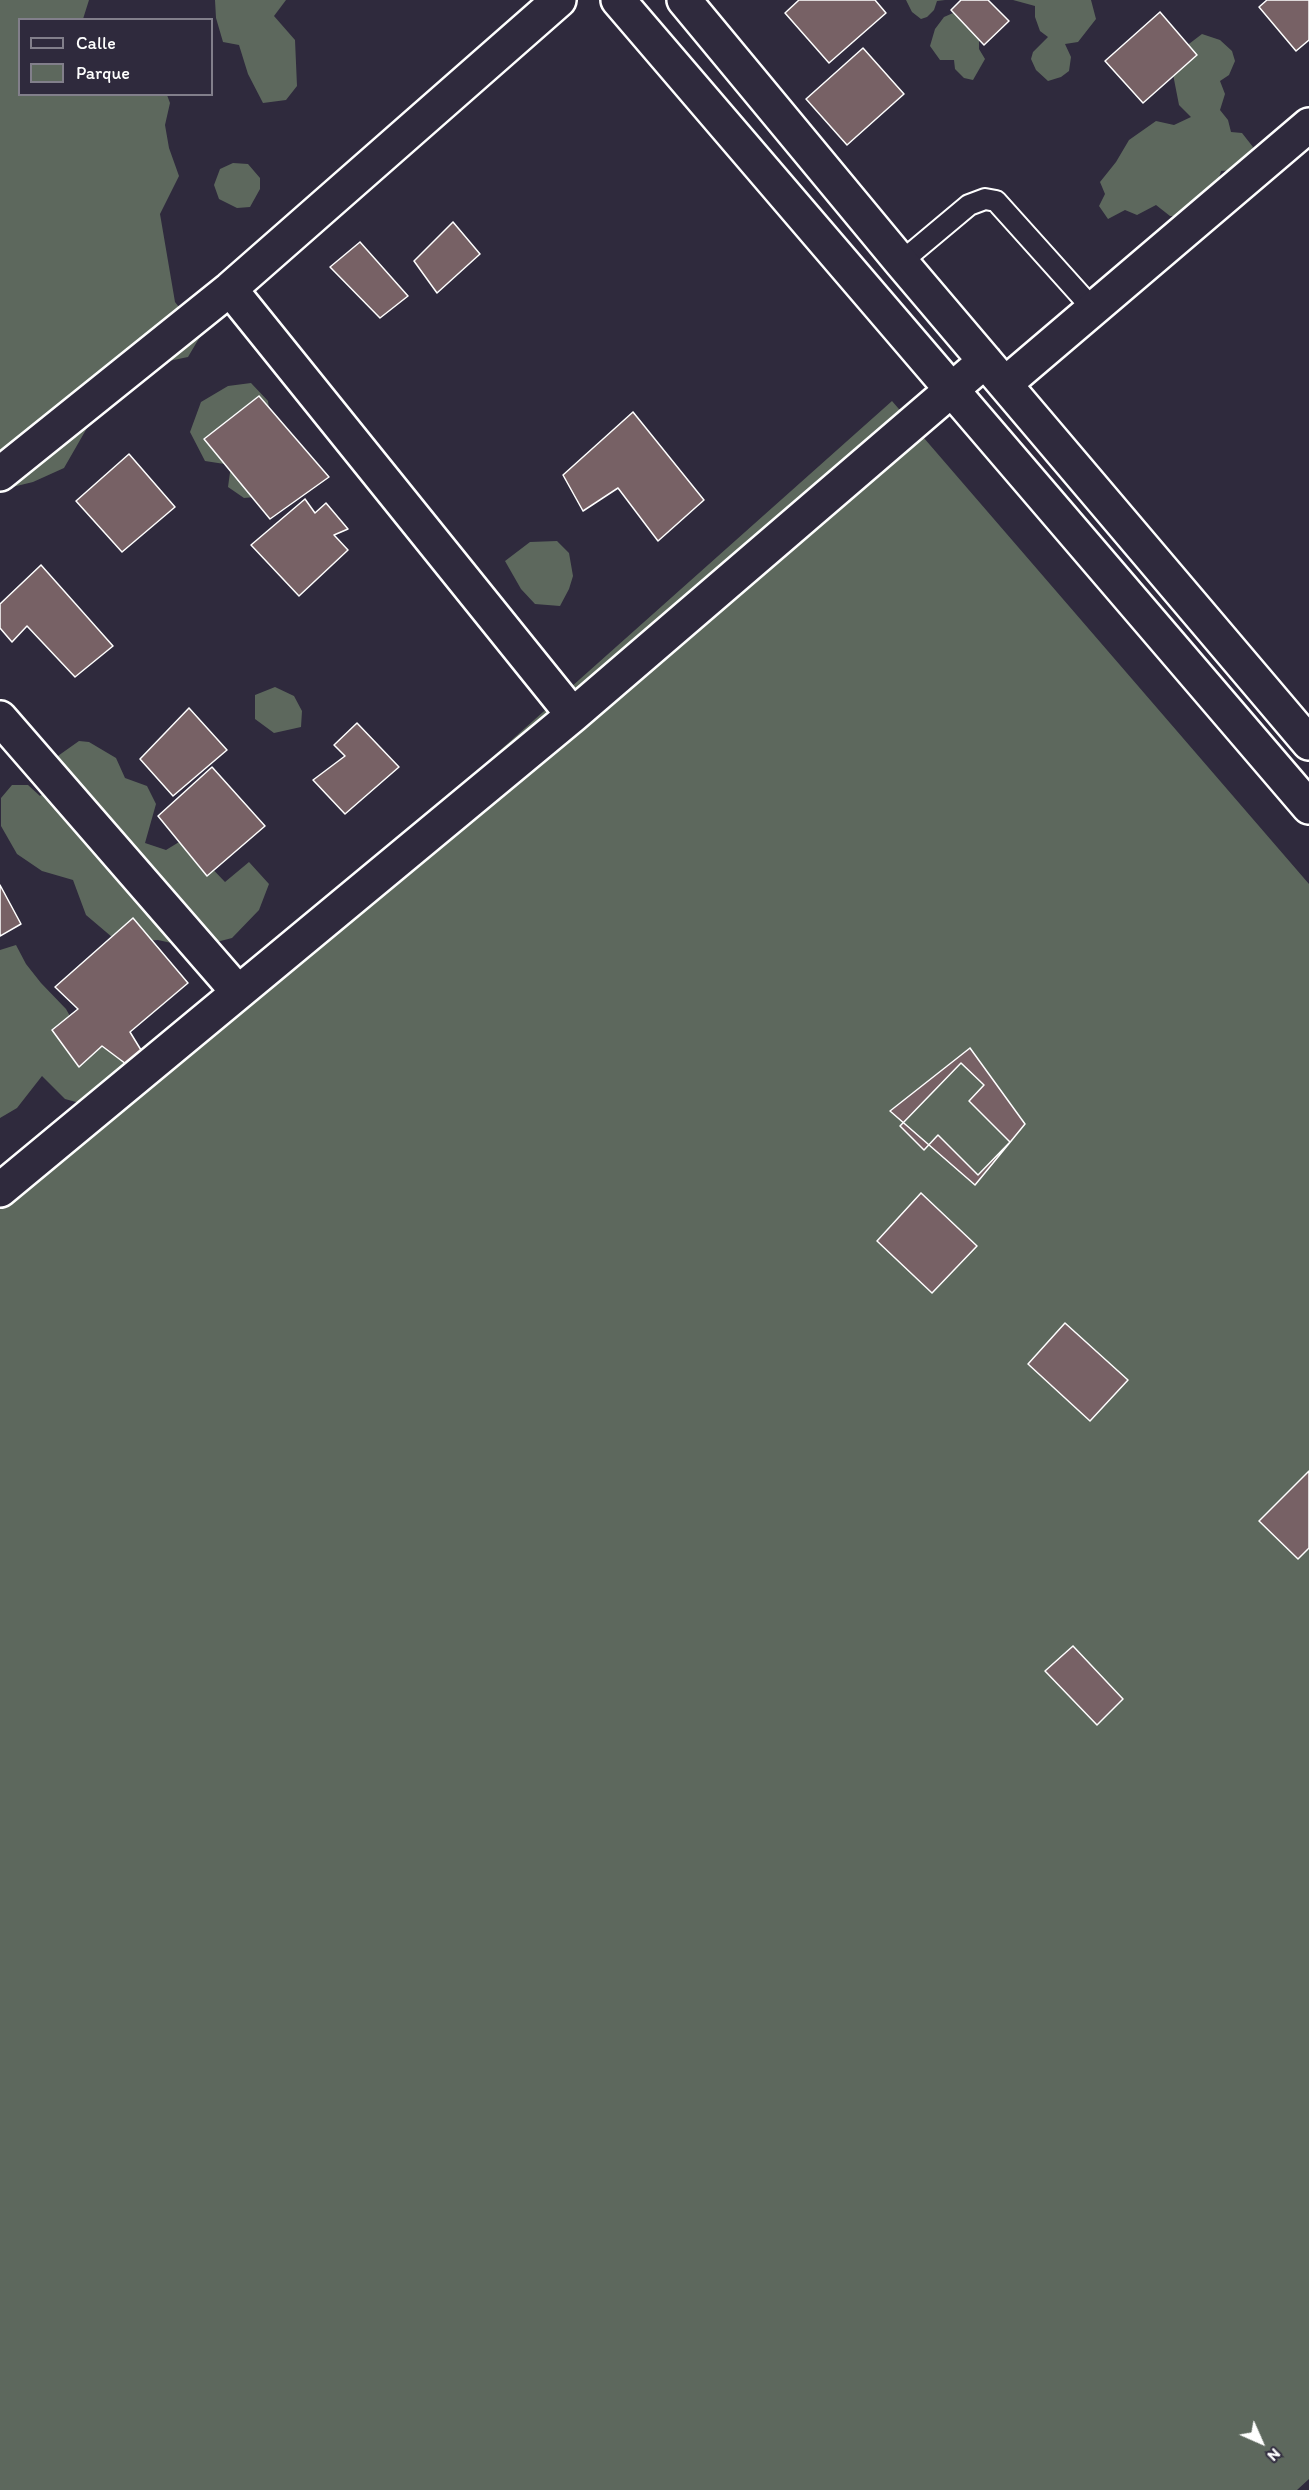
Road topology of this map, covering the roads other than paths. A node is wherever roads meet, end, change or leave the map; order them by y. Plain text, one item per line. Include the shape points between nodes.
1 (559, 0) edge
2 (618, 0) edge
3 (684, 0) edge
4 (1309, 125) edge
5 (901, 262) junction
6 (230, 289) junction
7 (1093, 309) junction
8 (995, 372) junction
9 (951, 389) junction
10 (0, 474) edge
11 (573, 715) junction
12 (0, 718) edge
13 (1309, 743) edge
14 (1309, 807) edge
15 (238, 992) junction
16 (0, 1190) edge

1 - 6 street
2 - 9 street
3 - 5 street
4 - 7 street
5 - 7 lane via 969,205 985,199 996,201
5 - 8 street
6 - 10 street
6 - 11 street
7 - 8 street
8 - 9 street
8 - 13 street
9 - 11 street
9 - 14 street
11 - 15 street
12 - 15 street
15 - 16 street

